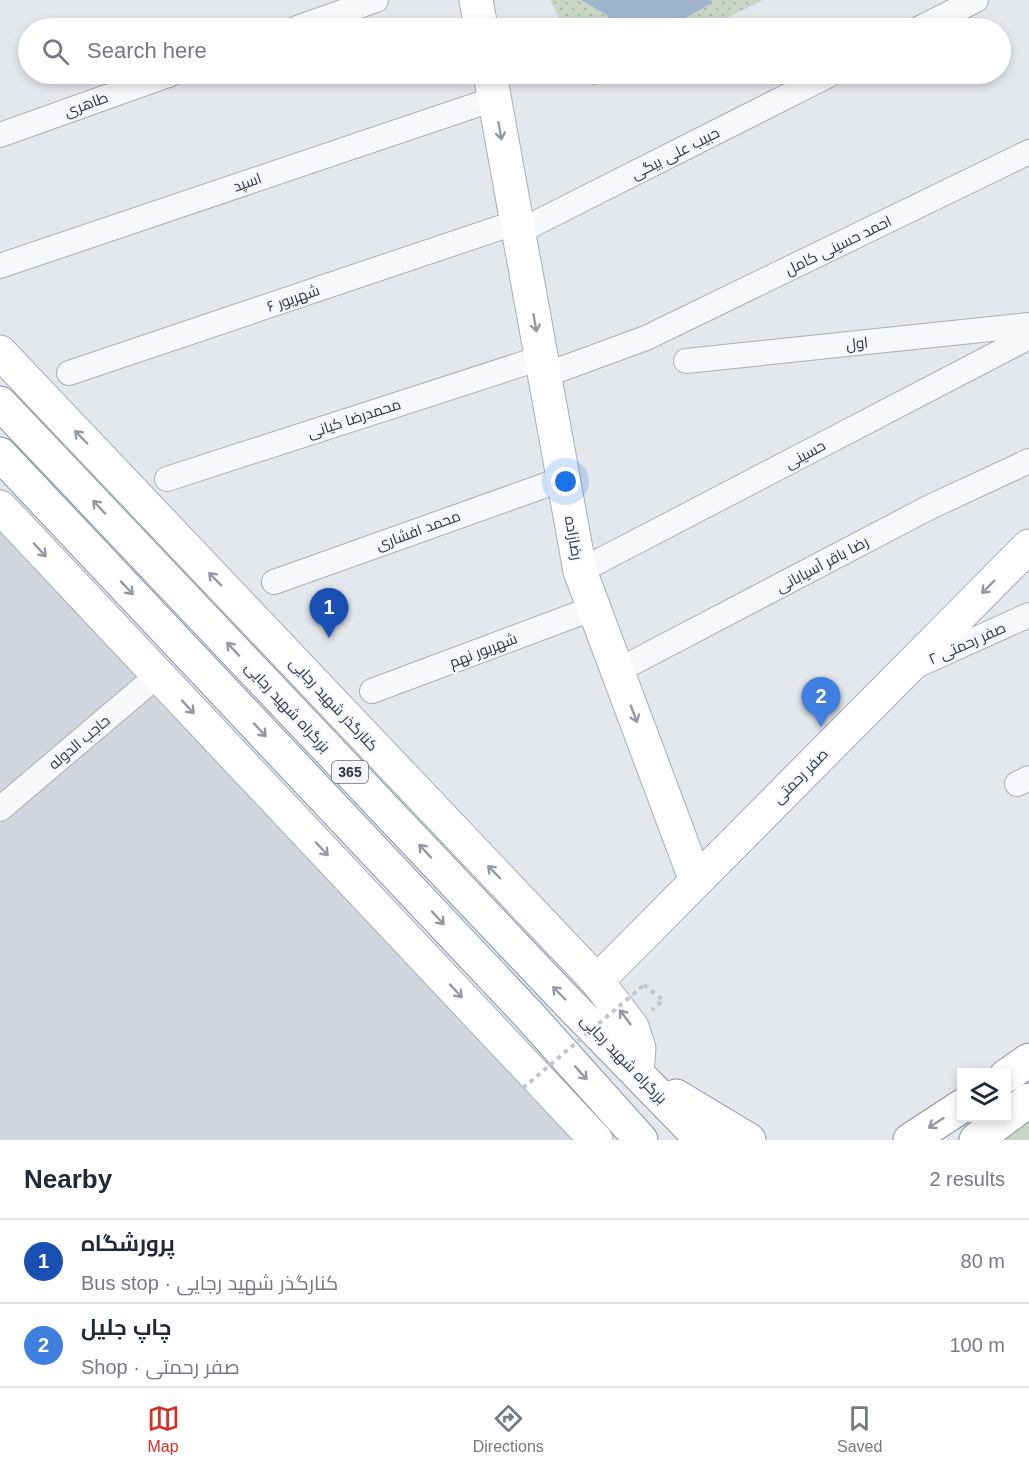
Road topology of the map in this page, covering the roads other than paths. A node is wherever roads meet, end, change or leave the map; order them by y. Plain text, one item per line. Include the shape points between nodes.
1 (376, 0) edge
2 (476, 0) edge
3 (976, 0) edge
4 (325, 18) edge
5 (480, 18) edge
6 (940, 18) edge
7 (143, 84) edge
8 (811, 84) edge
9 (492, 86) edge
10 (0, 135) edge
11 (1029, 152) edge
12 (518, 227) junction
13 (0, 266) edge
14 (1029, 325) edge
15 (1029, 337) edge
16 (0, 352) edge
17 (686, 361) dead end
18 (543, 366) junction
19 (69, 373) dead end
20 (0, 403) edge
21 (0, 454) edge
22 (1029, 461) edge
23 (167, 479) dead end
24 (563, 479) junction
25 (0, 507) edge
26 (1029, 546) edge
27 (580, 571) junction
28 (273, 582) dead end
29 (594, 608) junction
30 (1029, 615) edge
31 (905, 670) junction
32 (617, 671) junction
33 (158, 675) junction
34 (372, 691) dead end
35 (0, 809) edge
36 (696, 881) junction
37 (597, 981) junction
38 (1029, 1060) edge
39 (637, 1072) junction
40 (1011, 1073) edge
41 (1029, 1100) edge
42 (957, 1109) edge
43 (596, 1140) edge
44 (641, 1140) edge
45 (702, 1140) edge
46 (749, 1140) edge
47 (910, 1140) edge
48 (976, 1140) edge

1 - 4 street
2 - 5 main road
3 - 6 street
7 - 10 street, طاهری
8 - 12 street, حبیب علی بیگی
9 -> 12 main road, رضازاده
9 - 13 street, اسپد
11 - 18 street, احمد حسینی کامل via 646,338
12 -> 18 main road, رضازاده
12 - 19 street, شهریور ۶
14 - 17 street, اول
15 - 27 street, حسینی
37 -> 16 main road, کنارگذر شهید رجایی
18 - 23 street, محمدرضا کیانی
18 - 24 main road, رضازاده
39 -> 20 main road, بزرگراه شهید رجایی / 365
21 -> 44 main road, 365 via 520,1005
22 - 32 street, رضا باقر آسیابانی via 928,508
24 - 27 main road, رضازاده
24 - 28 street, محمد افشاری
25 -> 33 main road
26 -> 31 main road, صفر رحمتی
27 - 29 main road, رضازاده
29 - 32 main road, رضازاده
29 - 34 street, شهریور نهم
30 - 31 street, صفر رحمتی ۲
31 - 36 main road, صفر رحمتی
32 -> 36 main road, رضازاده
33 - 35 street, حاجب الدوله
33 -> 43 main road
36 - 37 main road, صفر رحمتی
39 -> 37 main road, کنارگذر شهید رجایی via 639,1048 632,1027
38 - 40 main road
39 - 45 main road, بزرگراه شهید رجایی / 365
39 - 46 main road
41 - 48 main road
42 -> 47 main road

